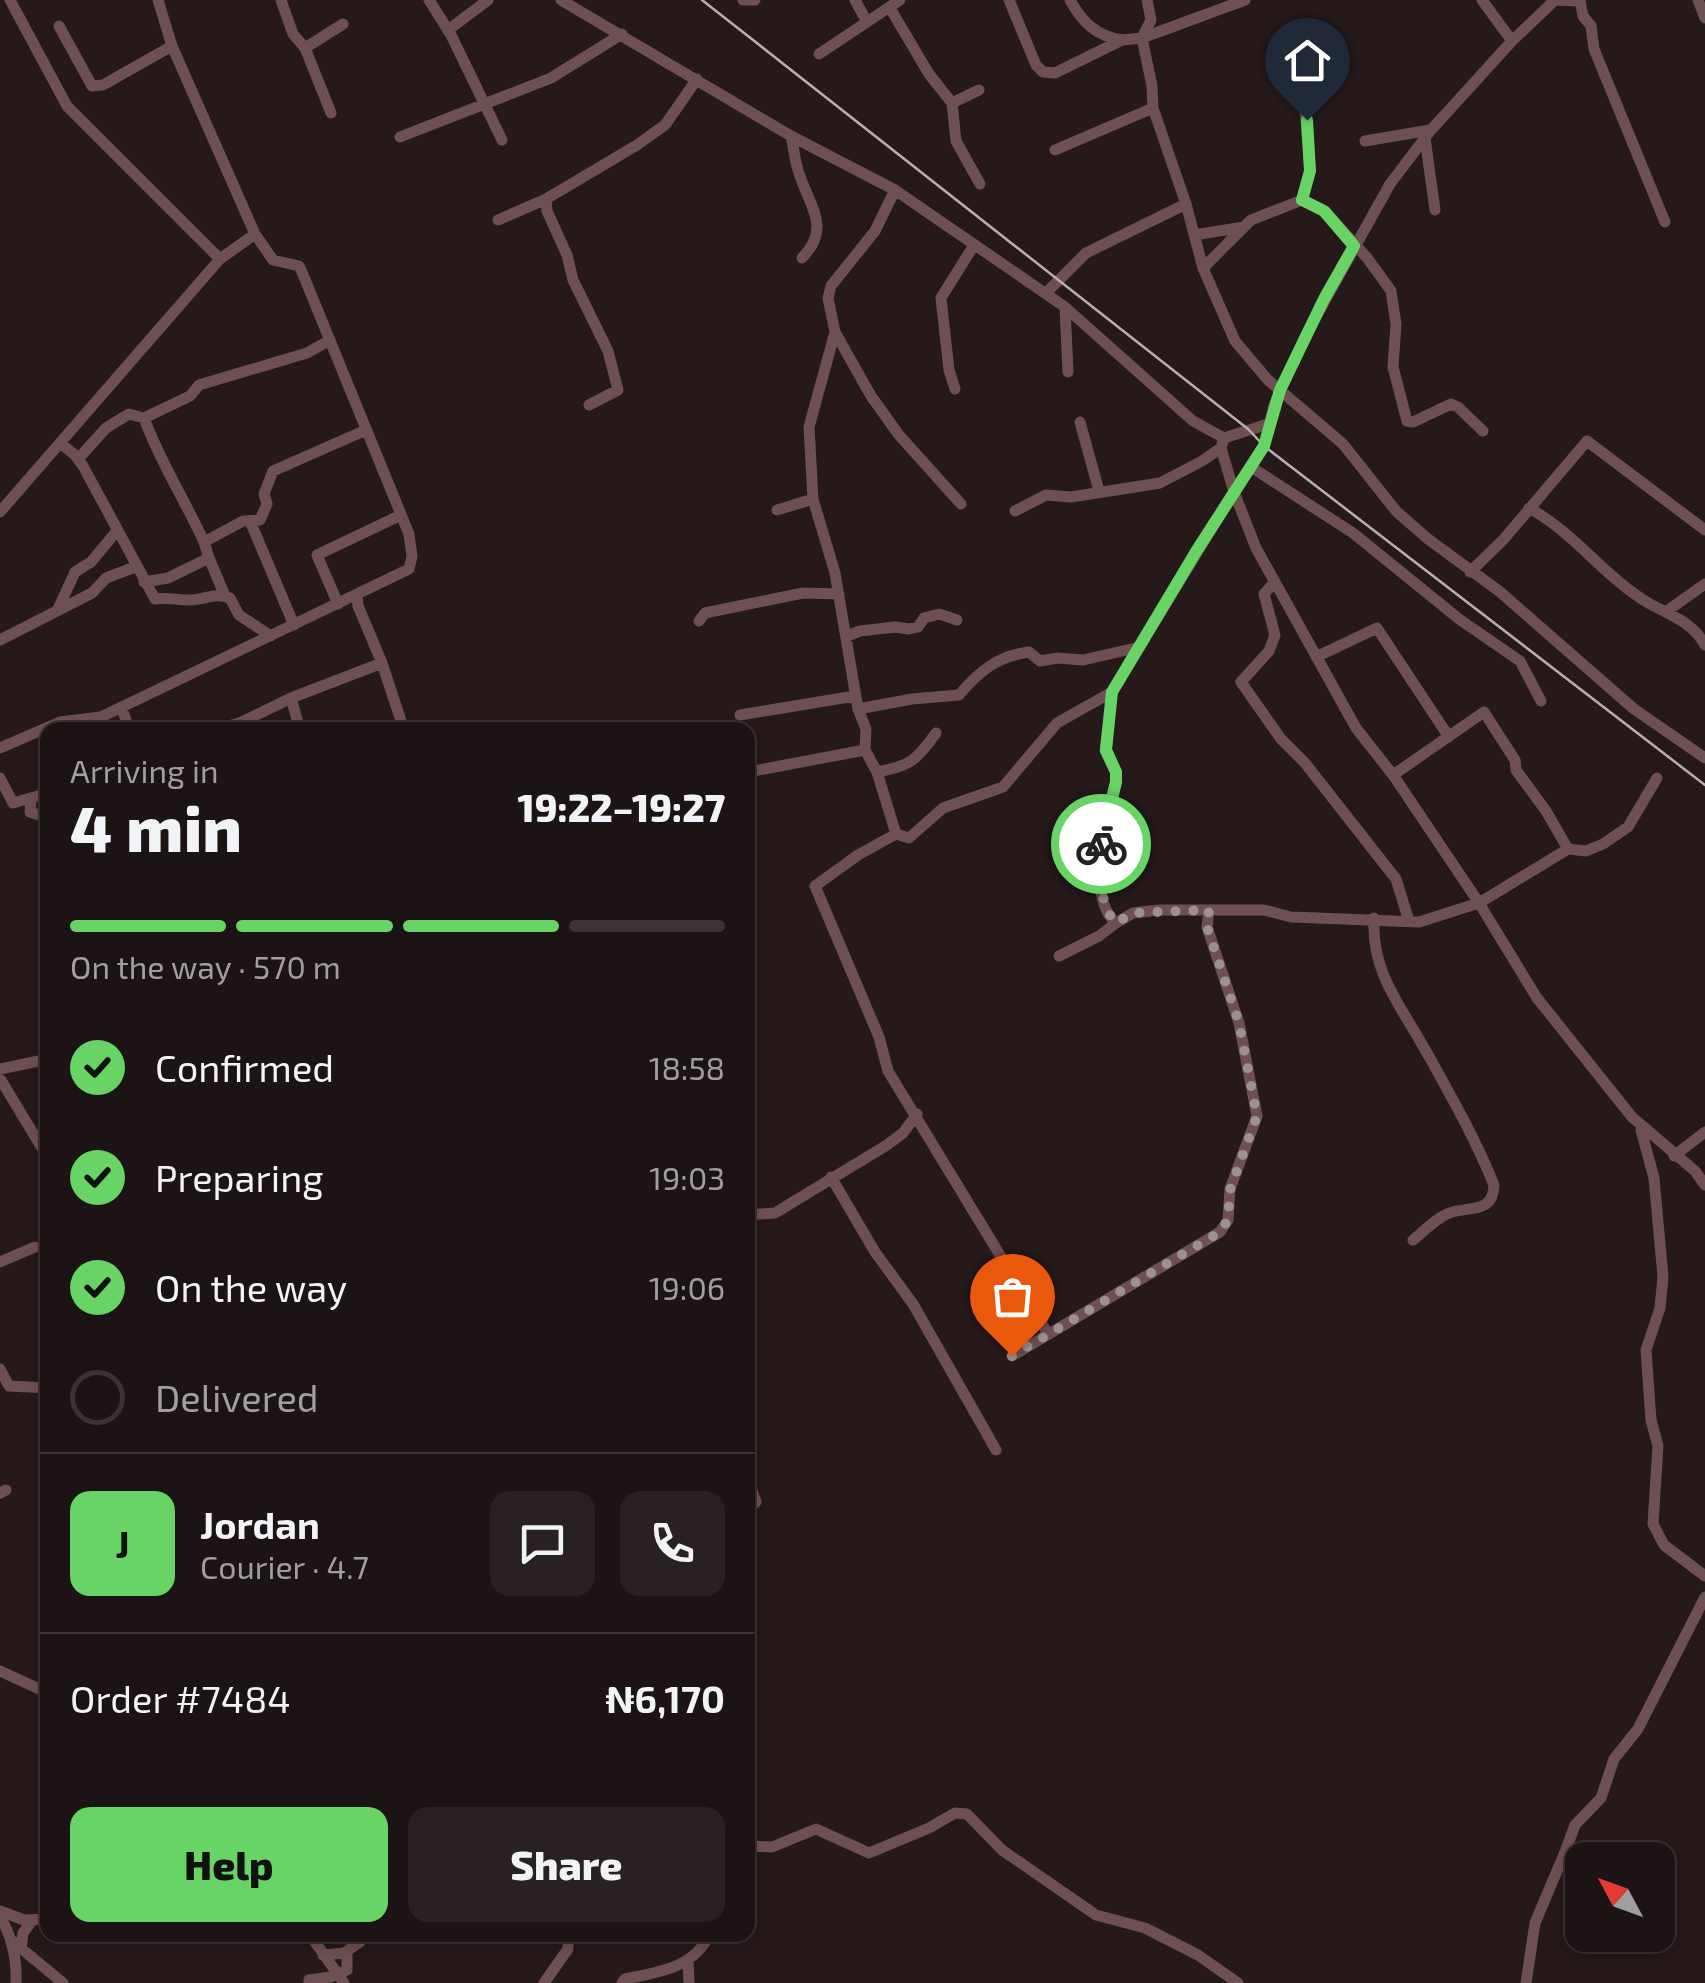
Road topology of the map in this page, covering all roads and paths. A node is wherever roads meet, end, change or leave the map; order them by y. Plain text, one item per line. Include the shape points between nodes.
1 (10, 0) edge
2 (158, 0) edge
3 (281, 0) edge
4 (429, 0) edge
5 (488, 0) edge
6 (560, 0) edge
7 (742, 0) edge
8 (755, 0) edge
9 (856, 0) edge
10 (1010, 0) edge
11 (1070, 0) edge
12 (1147, 0) edge
13 (1246, 0) edge
14 (1482, 0) edge
15 (1556, 0) edge
16 (1698, 0) edge
17 (896, 4) edge
18 (1705, 18) edge
19 (866, 20) junction
20 (343, 24) dead end
21 (59, 26) dead end
22 (448, 30) junction
23 (622, 34) junction
24 (1142, 38) junction
25 (1122, 40) junction
26 (1512, 41) junction
27 (172, 46) junction
28 (305, 48) junction
29 (818, 54) dead end
30 (697, 79) junction
31 (979, 90) dead end
32 (1304, 96) dead end
33 (952, 103) junction
34 (485, 104) junction
35 (1153, 108) junction
36 (330, 113) dead end
37 (1428, 134) junction
38 (400, 136) dead end
39 (791, 136) junction
40 (502, 140) dead end
41 (1365, 142) dead end
42 (1055, 150) dead end
43 (980, 184) dead end
44 (895, 190) junction
45 (546, 198) junction
46 (1302, 200) junction
47 (1186, 204) junction
48 (1435, 210) dead end
49 (498, 220) dead end
50 (1664, 222) dead end
51 (1244, 228) junction
52 (255, 234) junction
53 (1194, 235) junction
54 (974, 244) junction
55 (1354, 246) junction
56 (802, 258) dead end
57 (220, 259) junction
58 (1203, 268) junction
59 (1046, 292) junction
60 (1066, 307) junction
61 (834, 332) junction
62 (330, 340) junction
63 (1068, 372) dead end
64 (956, 389) dead end
65 (1280, 390) junction
66 (589, 406) dead end
67 (144, 418) junction
68 (1080, 422) dead end
69 (1268, 424) junction
70 (366, 430) junction
71 (1483, 431) dead end
72 (60, 443) junction
73 (1223, 443) junction
74 (78, 459) junction
75 (1251, 468) junction
76 (1099, 491) junction
77 (1234, 492) junction
78 (814, 499) junction
79 (961, 504) dead end
80 (1529, 508) junction
81 (778, 510) dead end
82 (1015, 511) dead end
83 (0, 512) edge
84 (401, 515) junction
85 (250, 521) junction
86 (1705, 530) edge
87 (116, 532) junction
88 (204, 542) junction
89 (210, 558) junction
90 (135, 567) junction
91 (1470, 572) junction
92 (144, 582) junction
93 (1274, 583) junction
94 (1705, 584) edge
95 (839, 594) junction
96 (358, 595) junction
97 (225, 596) junction
98 (338, 604) junction
99 (58, 610) junction
100 (1667, 611) junction
101 (956, 620) dead end
102 (699, 621) dead end
103 (294, 625) junction
104 (271, 636) junction
105 (847, 636) junction
106 (0, 640) edge
107 (1705, 644) edge
108 (1140, 647) junction
109 (1316, 657) junction
110 (382, 663) junction
111 (1112, 692) junction
112 (292, 698) junction
113 (1541, 701) dead end
114 (857, 703) junction
115 (122, 707) junction
116 (740, 715) dead end
117 (60, 722) edge
118 (127, 722) edge
119 (242, 722) edge
120 (298, 722) edge
121 (401, 722) edge
122 (40, 731) edge
123 (936, 734) dead end
124 (1449, 738) junction
125 (0, 748) edge
126 (864, 750) junction
127 (1705, 758) edge
128 (755, 771) edge
129 (876, 772) junction
130 (1393, 775) junction
131 (0, 778) edge
132 (1656, 778) dead end
133 (40, 797) edge
134 (31, 801) junction
135 (40, 815) edge
136 (896, 834) junction
137 (1568, 850) junction
138 (1479, 903) junction
139 (1209, 910) junction
140 (1374, 918) junction
141 (1409, 921) junction
142 (1116, 923) junction
143 (1059, 956) dead end
144 (40, 1061) edge
145 (0, 1069) edge
146 (0, 1079) edge
147 (916, 1114) junction
148 (1640, 1125) junction
149 (1705, 1132) edge
150 (40, 1136) edge
151 (1674, 1156) junction
152 (831, 1176) junction
153 (1705, 1185) edge
154 (755, 1214) edge
155 (1412, 1240) dead end
156 (35, 1246) dead end
157 (0, 1262) edge
158 (1048, 1334) junction
159 (1012, 1356) dead end
160 (0, 1369) edge
161 (40, 1388) edge
162 (996, 1450) dead end
163 (1705, 1576) edge
164 (1705, 1596) edge
165 (0, 1671) edge
166 (40, 1688) edge
167 (755, 1846) edge
168 (0, 1914) edge
169 (32, 1920) junction
170 (40, 1920) edge
171 (315, 1942) edge
172 (360, 1942) edge
173 (568, 1942) edge
174 (706, 1942) edge
175 (16, 1945) junction
176 (347, 1952) junction
177 (323, 1954) junction
178 (688, 1960) junction
179 (340, 1979) edge
180 (16, 1983) edge
181 (63, 1983) edge
182 (308, 1983) edge
183 (544, 1983) edge
184 (622, 1983) edge
185 (689, 1983) edge
186 (1238, 1983) edge
187 (1526, 1983) edge

1 - 57 street via 67,106
2 - 27 street
3 - 28 street
4 - 22 street
5 - 22 street
6 - 23 street
7 - 8 street
9 - 19 street
10 - 25 street via 1043,72 1055,73
11 - 25 street via 1086,25
12 - 24 street via 1151,20
13 - 24 street
14 - 26 street
15 - 26 street
15 - 50 street via 1580,1
16 - 18 street
17 - 19 street
17 - 33 street via 929,74
19 - 29 street
20 - 28 street
21 - 27 street via 92,86
22 - 34 street
23 - 30 street
23 - 34 street via 552,78
24 - 25 street
24 - 35 street
26 - 37 street
27 - 52 street
28 - 36 street
30 - 39 street
30 - 45 street via 665,124
31 - 33 street
32 - 46 street via 1310,171
33 - 43 street via 956,142
34 - 38 street
34 - 40 street
35 - 42 street
35 - 47 street
37 - 41 street
37 - 48 street
37 - 55 street
39 - 44 street
39 - 56 street via 817,222 818,236
44 - 54 street
44 - 61 street via 875,231 831,286
45 - 49 street
45 - 66 street via 618,390
46 - 51 street
46 - 55 street via 1324,211
47 - 53 street
47 - 59 street via 1086,254
51 - 53 street
51 - 58 street
52 - 57 street
52 - 62 street via 272,260 299,266
53 - 58 street
54 - 59 street
54 - 64 street via 942,298
55 - 65 street
55 - 71 street via 1390,291 1396,324 1392,367 1407,421 1451,404
57 - 72 street
58 - 65 street via 1235,341
59 - 60 street
60 - 63 street
60 - 73 street
61 - 78 street via 809,427
61 - 79 street via 898,434
62 - 67 street via 199,385
62 - 70 street
65 - 69 street
65 - 91 street via 1343,444 1396,510
67 - 74 street via 129,414 106,428
67 - 88 street
68 - 76 street
69 - 73 street
69 - 75 street
70 - 84 street
70 - 85 street via 273,471 260,520
72 - 74 street
72 - 83 street
73 - 76 street via 1160,483
73 - 77 street
74 - 87 street
75 - 77 street
75 - 113 street via 1354,534 1520,661
76 - 82 street via 1046,495
77 - 93 street
77 - 108 street
78 - 81 street
78 - 95 street
80 - 86 street via 1587,441
80 - 91 street
80 - 100 street via 1622,586
84 - 96 street via 409,534 409,570
84 - 98 street via 317,555
85 - 88 street
85 - 103 street
87 - 90 street
87 - 99 street via 75,572
88 - 89 street
89 - 92 street
89 - 97 street
90 - 92 street
90 - 99 street
91 - 127 street via 1634,709
92 - 97 street via 154,599
93 - 109 street
93 - 141 street via 1264,602 1275,635 1241,682 1396,880
94 - 100 street
95 - 102 street via 803,593 705,612
95 - 105 street
96 - 98 street
96 - 110 street
97 - 104 street via 239,616
98 - 103 street
99 - 106 street
100 - 107 street
101 - 105 street via 939,614 918,627
103 - 104 street
104 - 115 street
105 - 114 street
108 - 111 street
108 - 114 street via 1082,660 1007,655 959,696
109 - 124 street via 1377,628
109 - 130 street via 1356,728
110 - 112 street
110 - 121 street
111 - 136 street via 1057,724 1003,787 943,808 909,838
111 - 142 street via 1106,750 1116,782 1099,854 1105,902
112 - 119 street
112 - 120 street
114 - 116 street
114 - 126 street via 866,729
115 - 117 street
115 - 118 street
122 - 125 street
123 - 129 street via 904,767
124 - 130 street
124 - 137 street via 1484,712
126 - 128 street
126 - 129 street
129 - 136 street
130 - 138 street
131 - 134 street via 13,804
132 - 137 street via 1617,836 1586,851
133 - 134 street
134 - 135 street via 30,812
136 - 147 street via 815,886 888,1071
137 - 138 street
138 - 141 street
138 - 148 street via 1537,998
139 - 140 street
139 - 142 street via 1133,913
139 - 158 street via 1207,927 1239,1023 1257,1116 1230,1190 1228,1220 1220,1232
140 - 141 street
140 - 155 street via 1391,996 1494,1185 1487,1204 1450,1212
142 - 143 street
144 - 145 street
146 - 150 street
147 - 152 street via 887,1145
147 - 158 street
148 - 151 street
148 - 163 street via 1654,1178 1663,1277 1646,1350 1658,1446 1654,1524 1664,1544
149 - 151 street
151 - 153 street
152 - 154 street via 775,1213
152 - 162 street via 914,1304
156 - 157 street
158 - 159 street
160 - 161 street via 9,1386
164 - 187 street via 1638,1729 1614,1760 1601,1798 1567,1840 1534,1923
165 - 166 street
167 - 186 street via 772,1847 816,1829 869,1853 955,1813 967,1814 1002,1850 1096,1915 1145,1928
168 - 169 street
168 - 175 street
169 - 170 street
169 - 175 street
171 - 177 street
172 - 176 street
173 - 183 street
174 - 178 street
175 - 180 street
175 - 181 street
176 - 177 street
176 - 179 street
177 - 179 street
178 - 184 street
178 - 185 street
179 - 182 street

